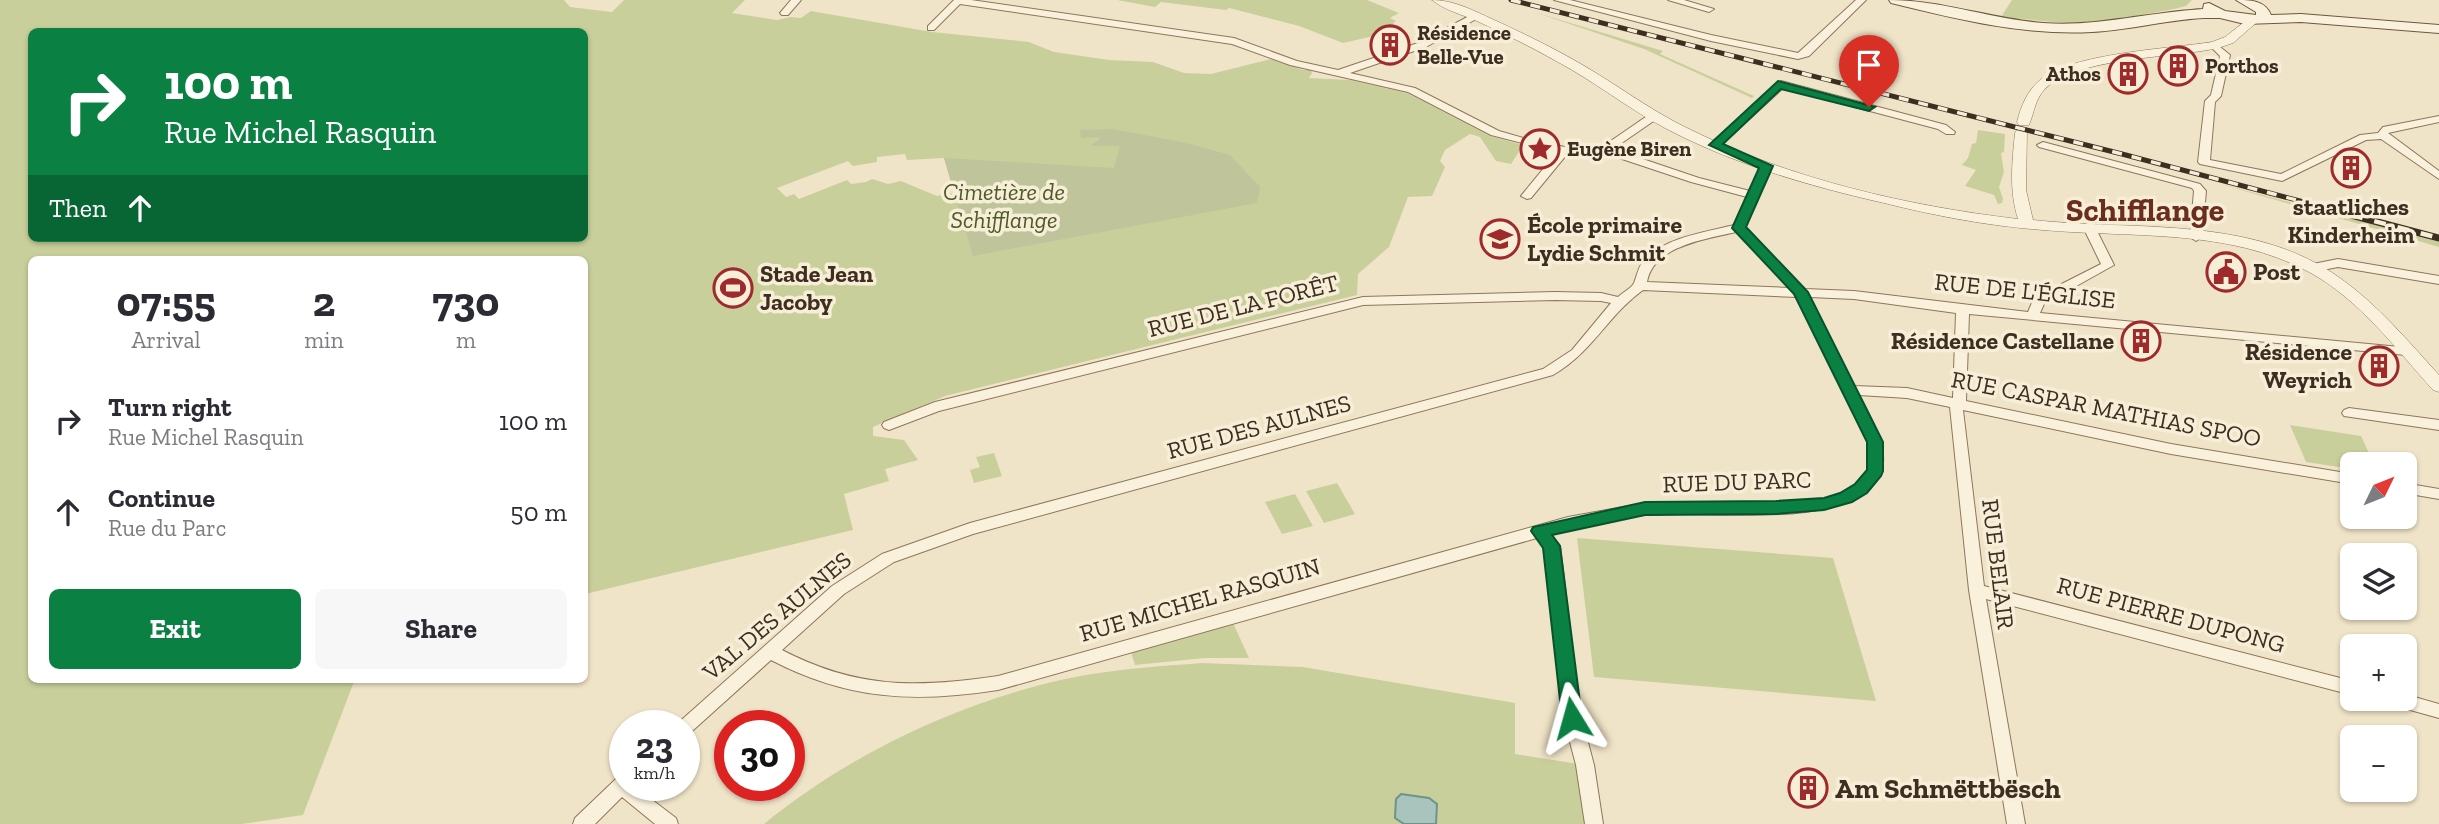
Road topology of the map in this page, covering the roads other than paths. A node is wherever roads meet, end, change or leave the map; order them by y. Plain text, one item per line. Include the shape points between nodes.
1 (796, 0) edge
2 (1438, 0) edge
3 (1559, 0) edge
4 (1673, 0) edge
5 (1861, 0) edge
6 (1896, 0) edge
7 (959, 1) edge
8 (2207, 1) edge
9 (2251, 8) edge
10 (1709, 9) dead end
11 (785, 13) dead end
12 (2183, 14) junction
13 (2224, 15) junction
14 (1475, 16) junction
15 (931, 28) dead end
16 (2439, 29) edge
17 (2237, 32) junction
18 (2214, 45) junction
19 (1338, 74) junction
20 (1654, 116) junction
21 (2439, 119) edge
22 (1950, 132) dead end
23 (2383, 136) junction
24 (1715, 145) junction
25 (2043, 145) dead end
26 (1565, 150) junction
27 (1605, 150) junction
28 (1767, 166) junction
29 (2439, 176) edge
30 (1754, 195) junction
31 (1527, 196) dead end
32 (2027, 224) junction
33 (1739, 228) junction
34 (2090, 229) junction
35 (2196, 237) junction
36 (2312, 268) junction
37 (2439, 281) edge
38 (1640, 286) junction
39 (1801, 292) junction
40 (1618, 301) junction
41 (1963, 310) junction
42 (2034, 315) junction
43 (2406, 351) junction
44 (2439, 386) edge
45 (1850, 390) junction
46 (1957, 403) junction
47 (2349, 413) dead end
48 (889, 425) dead end
49 (2439, 425) edge
50 (2340, 477) edge
51 (2417, 490) edge
52 (2439, 494) edge
53 (1645, 509) joint
54 (1539, 531) junction
55 (948, 537) joint
56 (1977, 590) junction
57 (769, 651) junction
58 (2340, 685) edge
59 (2417, 705) edge
60 (2439, 711) edge
61 (700, 714) edge
62 (609, 798) edge
63 (643, 801) edge
64 (582, 824) edge
65 (669, 824) edge
66 (1594, 824) edge
67 (2016, 824) edge

1 - 11 street
2 - 14 street
3 - 5 street via 1798,56
4 - 10 street
6 - 12 main road via 1994,20 2076,27 2121,26
7 - 15 street
7 - 19 street via 1234,41
8 - 12 main road
8 - 13 main road via 2209,8
9 - 13 main road
9 - 16 main road via 2301,18
9 - 17 street
12 - 13 main road
13 - 17 street
14 - 19 street via 1422,45
14 - 20 street via 1580,68
17 - 18 street
18 - 23 street via 2225,55 2216,96 2210,101 2204,162 2282,178 2364,137
18 - 32 street via 2082,66 2046,81 2034,96 2023,127 2017,177
19 - 26 street via 1411,90 1495,133
20 - 24 street
20 - 27 street
21 - 23 street via 2388,129
22 - 24 street via 1781,84
23 - 29 street
24 - 28 street
25 - 35 street via 2196,186 2200,191
26 - 27 street
26 - 31 street
27 - 30 street
28 - 30 street
28 - 32 street via 1858,192
30 - 33 street
32 - 34 street
33 - 38 street via 1672,246 1644,268
33 - 39 street, RUE DU PARC
34 - 35 street
34 - 42 street via 2108,265 2039,301
35 - 36 street via 2253,247
36 - 37 street via 2338,262
36 - 43 street via 2356,299
38 - 39 street, RUE DE L'ÉGLISE
38 - 40 street, RUE DES AULNES
39 - 41 street, RUE DE L'ÉGLISE
39 - 45 street, RUE DU PARC
40 - 48 street, RUE DE LA FORÊT via 1555,296 1363,301 934,407
40 - 55 street, RUE DES AULNES via 1578,352 1548,372
41 - 42 street, RUE DE L'ÉGLISE
41 - 46 street, RUE BELAIR via 1961,396
42 - 43 street, RUE DE L'ÉGLISE
43 - 44 street
45 - 46 street, RUE CASPAR MATHIAS SPOO via 1906,393
45 - 53 street, RUE DU PARC via 1877,454 1875,471 1846,498 1776,508
46 - 50 street, RUE CASPAR MATHIAS SPOO via 2171,449
46 - 56 street, RUE BELAIR
47 - 49 street
51 - 52 street
53 - 54 street, RUE MICHEL RASQUIN
54 - 57 street, RUE MICHEL RASQUIN via 998,683 954,690 907,693 863,687 831,679
54 - 66 street via 1552,546 1571,712
55 - 57 street, VAL DES AULNES via 888,558 861,574
56 - 58 street, RUE PIERRE DUPONG
56 - 67 street, RUE BELAIR
57 - 61 street, VAL DES AULNES
59 - 60 street
62 - 64 street
63 - 65 street

